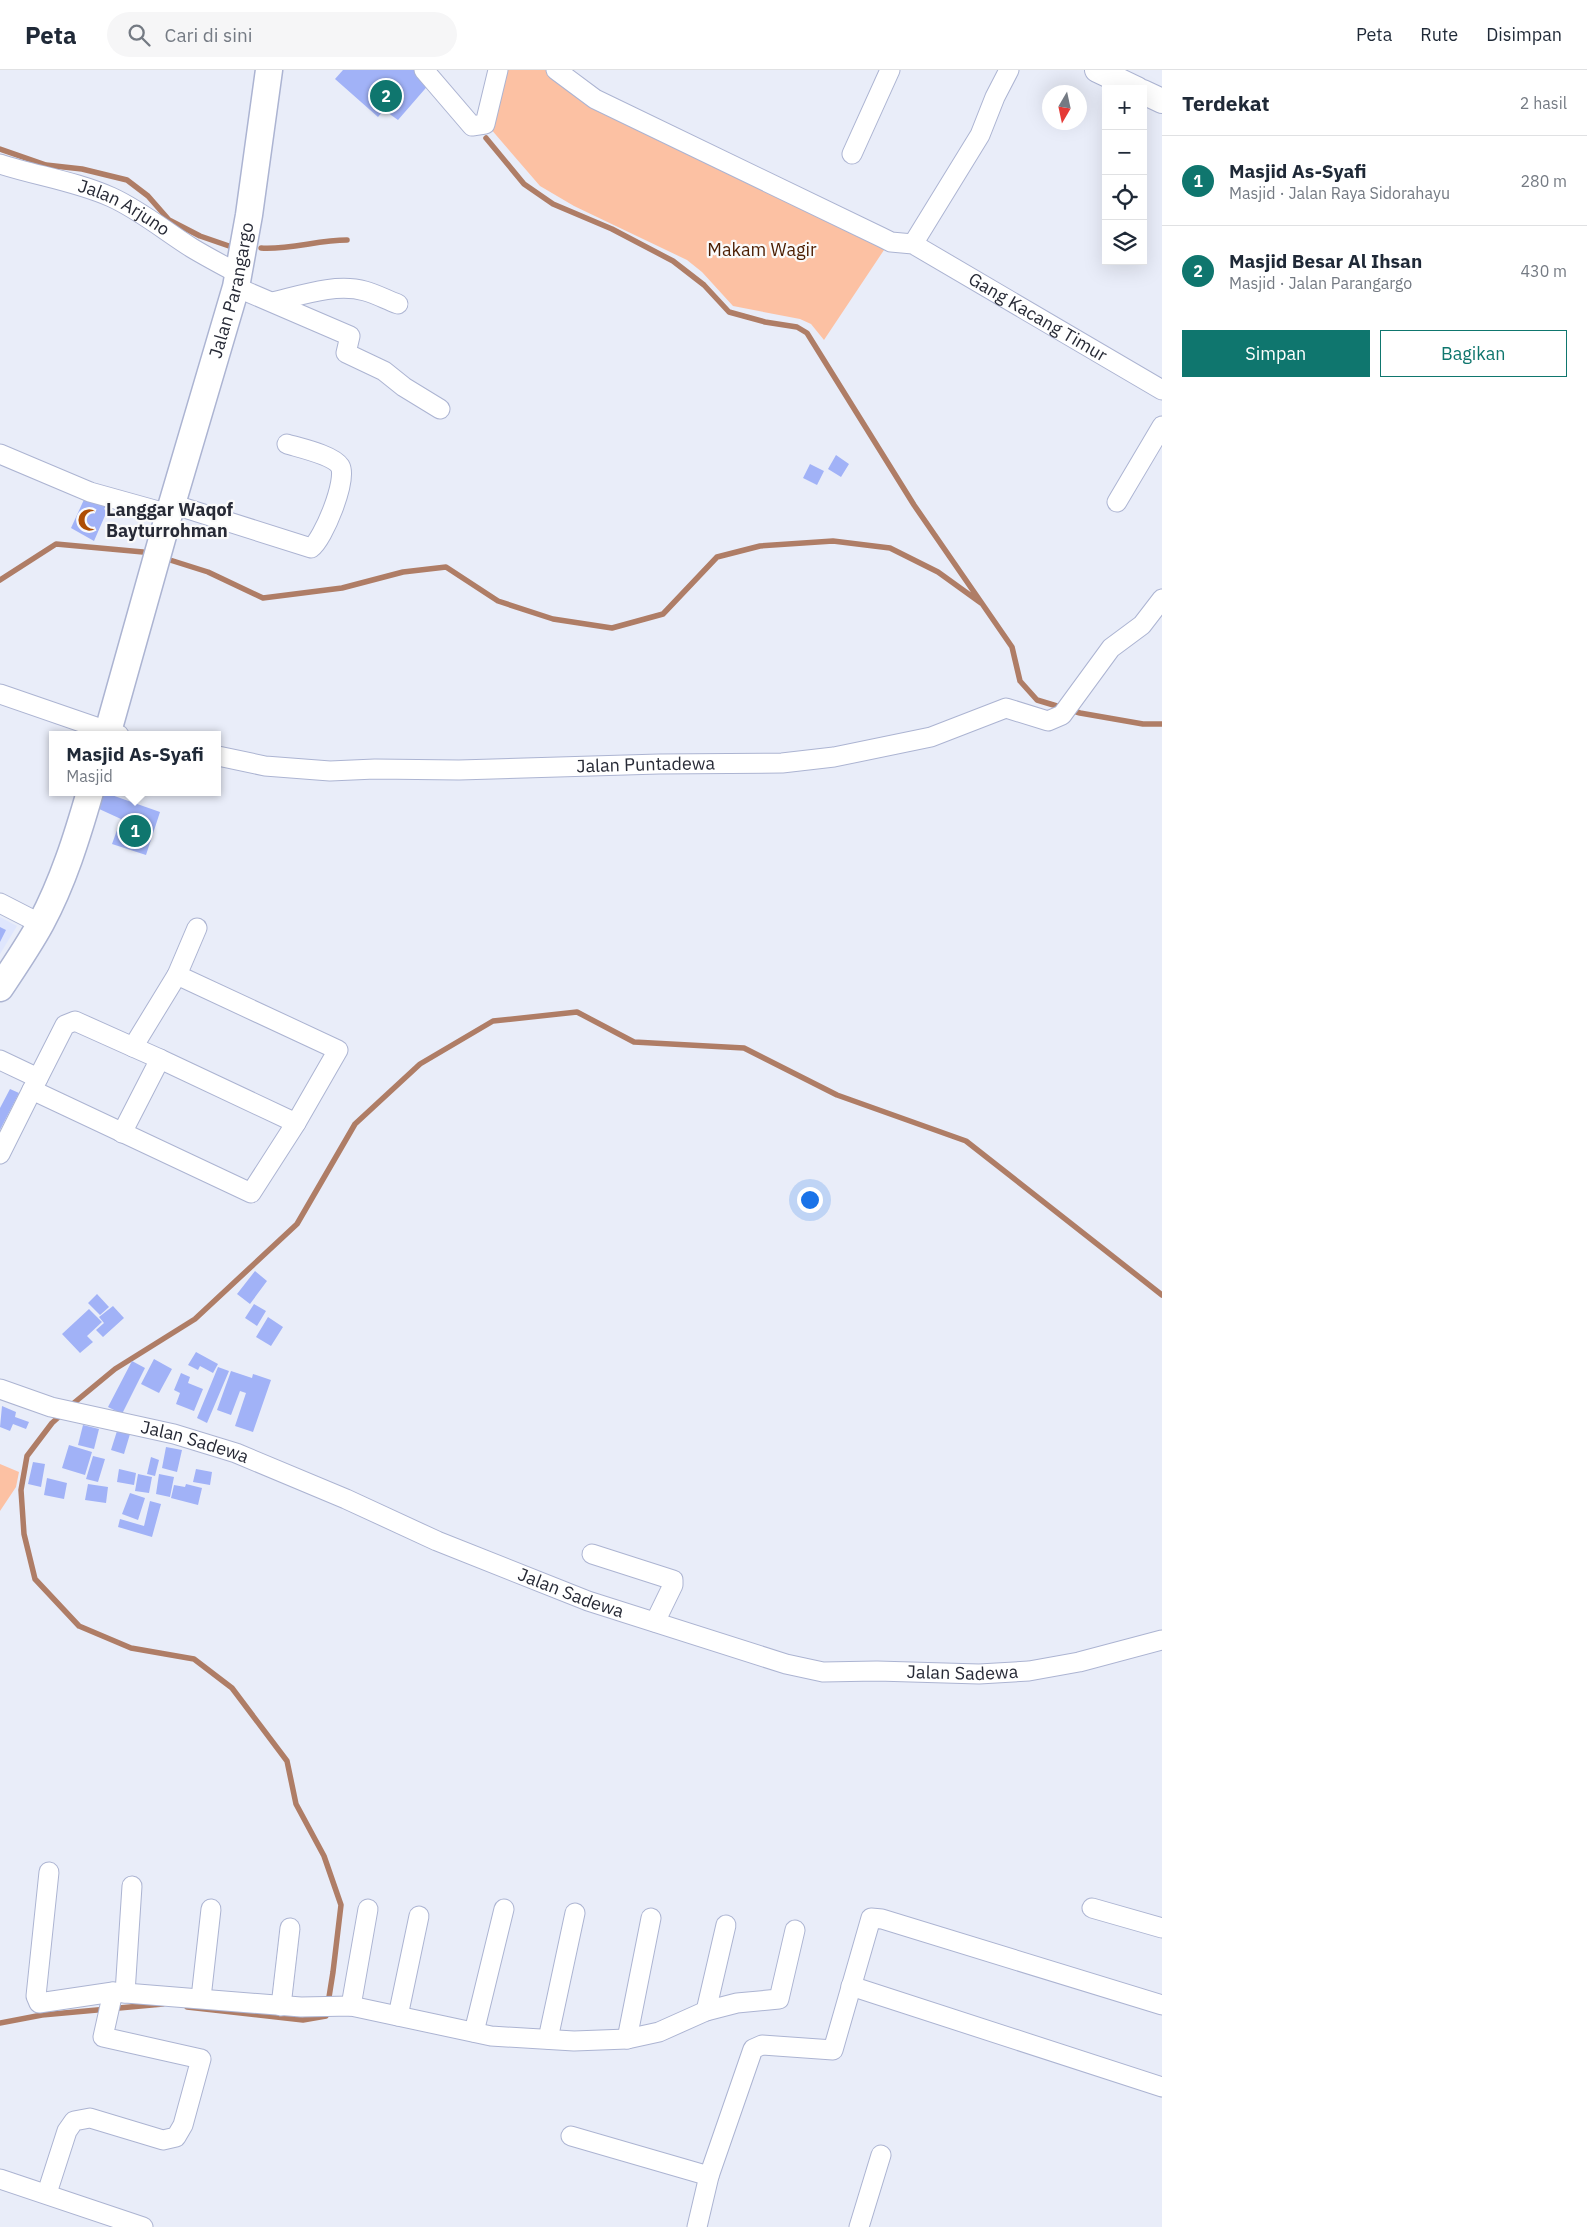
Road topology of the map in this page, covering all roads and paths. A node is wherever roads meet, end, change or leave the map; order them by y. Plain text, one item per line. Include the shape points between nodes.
1 (269, 70) edge
2 (424, 70) edge
3 (498, 70) edge
4 (556, 70) edge
5 (890, 70) edge
6 (1009, 70) edge
7 (1097, 70) edge
8 (1129, 85) edge
9 (1147, 94) edge
10 (1162, 101) edge
11 (852, 154) dead end
12 (0, 164) edge
13 (913, 244) junction
14 (238, 281) junction
15 (273, 302) junction
16 (398, 304) dead end
17 (1162, 390) edge
18 (440, 409) dead end
19 (1162, 426) edge
20 (286, 444) dead end
21 (0, 454) edge
22 (1117, 502) dead end
23 (170, 509) junction
24 (1162, 599) edge
25 (0, 694) edge
26 (103, 731) edge
27 (112, 731) edge
28 (221, 757) edge
29 (89, 796) edge
30 (0, 903) edge
31 (41, 924) junction
32 (197, 928) dead end
33 (177, 975) junction
34 (0, 988) edge
35 (133, 1047) junction
36 (160, 1059) junction
37 (0, 1060) edge
38 (35, 1084) junction
39 (296, 1123) junction
40 (122, 1133) junction
41 (0, 1154) edge
42 (0, 1389) edge
43 (592, 1554) dead end
44 (655, 1622) junction
45 (1162, 1640) edge
46 (49, 1872) dead end
47 (132, 1886) dead end
48 (1092, 1908) dead end
49 (211, 1909) dead end
50 (368, 1909) dead end
51 (504, 1909) dead end
52 (575, 1913) dead end
53 (419, 1916) dead end
54 (651, 1918) dead end
55 (726, 1925) dead end
56 (290, 1928) dead end
57 (1162, 1928) edge
58 (795, 1930) dead end
59 (852, 1986) junction
60 (116, 1995) junction
61 (201, 1998) junction
62 (1162, 2005) edge
63 (281, 2006) junction
64 (345, 2006) junction
65 (706, 2011) junction
66 (398, 2016) junction
67 (474, 2032) junction
68 (548, 2039) junction
69 (627, 2039) junction
70 (1162, 2087) edge
71 (571, 2136) dead end
72 (881, 2155) dead end
73 (710, 2176) junction
74 (0, 2179) edge
75 (47, 2193) junction
76 (143, 2227) edge
77 (697, 2227) edge
78 (859, 2227) edge

1 - 14 main road, Jalan Parangargo
2 - 3 street via 472,126 485,124
4 - 13 street via 595,100 891,242
5 - 11 street
6 - 13 street via 980,135
7 - 8 street
9 - 10 street
12 - 14 street, Jalan Arjuno via 86,187 113,198 136,210
13 - 17 street, Gang Kacang Timur
14 - 15 street, Jalan Arjuno
14 - 23 main road, Jalan Parangargo
15 - 16 street via 314,292 352,289
15 - 18 street, Jalan Arjuno via 350,336 346,353 384,371
19 - 22 street
20 - 23 street via 327,456 340,465 343,474 321,537 311,548
21 - 23 street via 87,491
23 - 27 main road, Jalan Parangargo
24 - 28 street, Jalan Puntadewa via 1142,625 1111,648 1062,715 1048,721 1006,708 931,737 834,757 782,763 330,771 266,766
25 - 26 street
29 - 31 main road via 78,834
30 - 31 street
31 - 34 main road
32 - 33 street
33 - 35 street
33 - 39 street via 338,1050
35 - 36 street
35 - 38 street via 75,1021 65,1025
36 - 39 street
36 - 40 street
37 - 38 street
38 - 40 street
38 - 41 street
39 - 40 street via 251,1193
42 - 44 street, Jalan Sadewa via 50,1407 174,1434 236,1454 437,1541 588,1600
43 - 44 street via 673,1580 674,1585
44 - 45 street, Jalan Sadewa via 786,1664 823,1672 979,1674 1030,1671
46 - 60 street via 36,1996 39,2003
47 - 60 street
48 - 57 street
49 - 61 street
50 - 64 street
51 - 67 street
52 - 68 street
53 - 66 street
54 - 69 street
55 - 65 street
56 - 63 street
58 - 65 street via 779,1999 737,2003
59 - 62 street via 871,1918
59 - 70 street
59 - 73 street via 833,2050 762,2045 754,2049
60 - 61 street
60 - 75 street via 103,2038 201,2059 183,2125 176,2137 163,2140 90,2118 74,2121 67,2131
61 - 63 street
63 - 64 street
64 - 66 street
65 - 69 street via 659,2032
66 - 67 street
67 - 68 street
68 - 69 street
71 - 73 street
72 - 78 street
73 - 77 street
74 - 75 street
75 - 76 street

